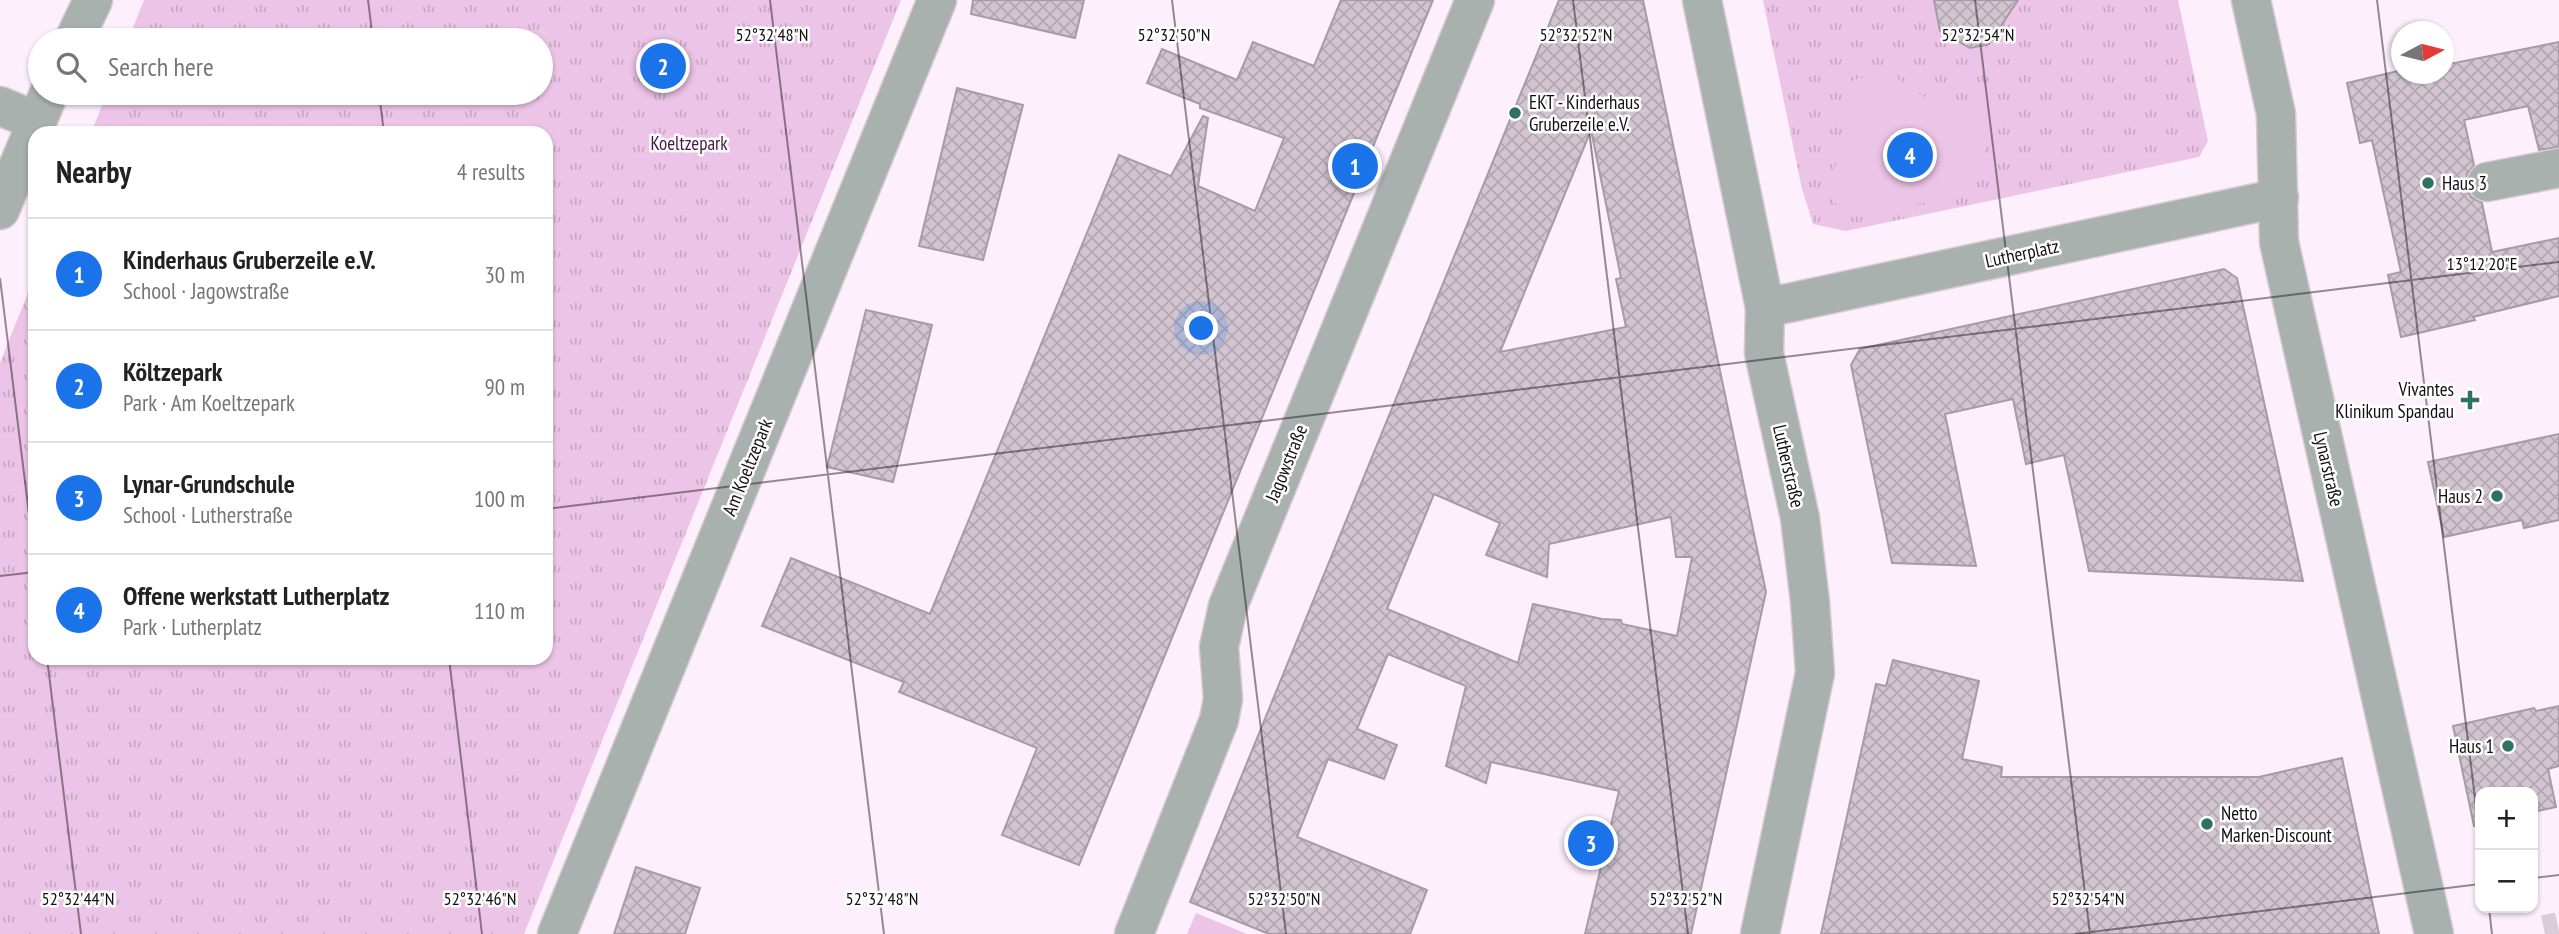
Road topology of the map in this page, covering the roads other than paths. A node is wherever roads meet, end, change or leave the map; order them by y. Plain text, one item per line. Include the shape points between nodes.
1 (93, 0) edge
2 (937, 0) edge
3 (1475, 0) edge
4 (1702, 0) edge
5 (2251, 0) edge
6 (80, 28) edge
7 (0, 106) edge
8 (43, 107) edge
9 (35, 126) edge
10 (28, 143) edge
11 (2559, 168) edge
12 (2487, 182) dead end
13 (2279, 198) junction
14 (0, 210) edge
15 (1765, 308) junction
16 (556, 934) edge
17 (1134, 934) edge
18 (1760, 934) edge
19 (2434, 934) edge

1 - 6 street
2 - 16 street, Am Koeltzepark
3 - 17 street, Jagowstraße via 1228,606 1219,647 1223,699 1219,720
4 - 15 street, Lutherstraße
5 - 13 street, Lynarstraße via 2276,114
7 - 8 street
8 - 9 street
10 - 14 street
11 - 12 street
13 - 15 street, Lutherplatz
13 - 19 street, Lynarstraße via 2279,242
15 - 18 street, Lutherstraße via 1764,353 1800,518 1815,673

